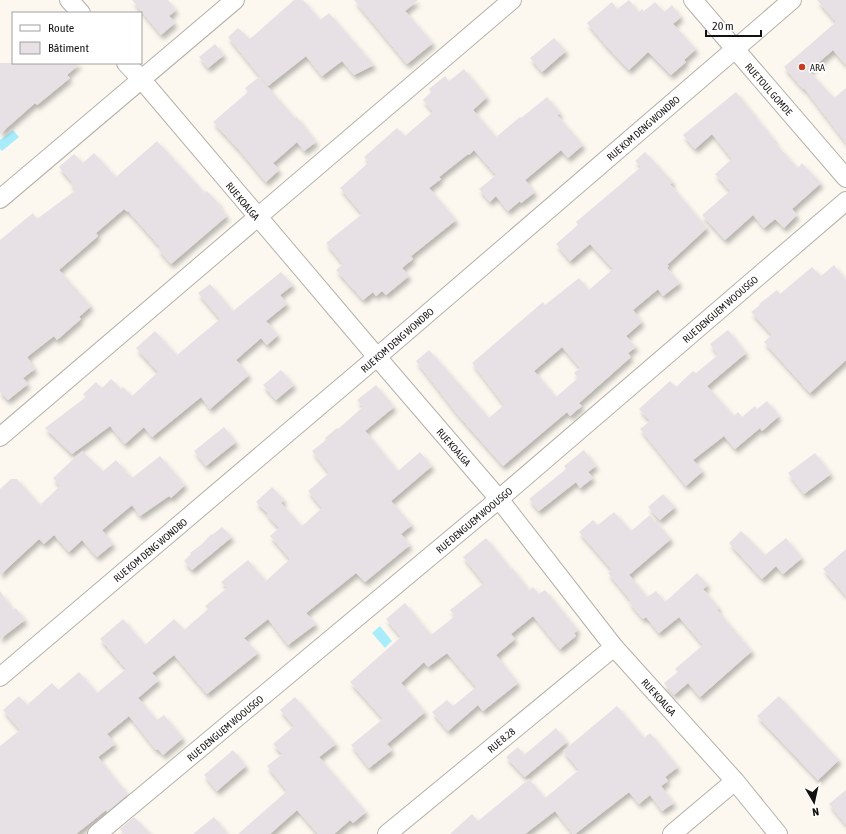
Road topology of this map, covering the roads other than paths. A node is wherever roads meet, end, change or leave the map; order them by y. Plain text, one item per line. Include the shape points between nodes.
1 (69, 0) edge
2 (235, 0) edge
3 (512, 0) edge
4 (693, 0) edge
5 (792, 0) edge
6 (80, 12) edge
7 (735, 49) junction
8 (127, 64) edge
9 (142, 80) junction
10 (846, 178) edge
11 (0, 200) edge
12 (846, 201) edge
13 (258, 218) junction
14 (376, 357) junction
15 (0, 437) edge
16 (500, 499) junction
17 (614, 647) junction
18 (0, 677) edge
19 (735, 781) junction
20 (97, 834) edge
21 (388, 834) edge
22 (672, 834) edge
23 (778, 834) edge

1 - 6 street
2 - 9 street
3 - 13 street
4 - 7 street, RUE TOUL GOMDE
5 - 7 street, RUE KOM DENG WONDBO
7 - 10 street, RUE TOUL GOMDE
7 - 14 street, RUE KOM DENG WONDBO
8 - 9 street, RUE KOALGA
9 - 11 street
9 - 13 street, RUE KOALGA
12 - 16 street, RUE DENGUEM WOOUSGO
13 - 14 street, RUE KOALGA
13 - 15 street
14 - 16 street, RUE KOALGA
14 - 18 street, RUE KOM DENG WONDBO
16 - 17 street, RUE KOALGA
16 - 20 street, RUE DENGUEM WOOUSGO
17 - 19 street, RUE KOALGA
17 - 21 street, RUE 8.28
19 - 22 street
19 - 23 street, RUE KOALGA

